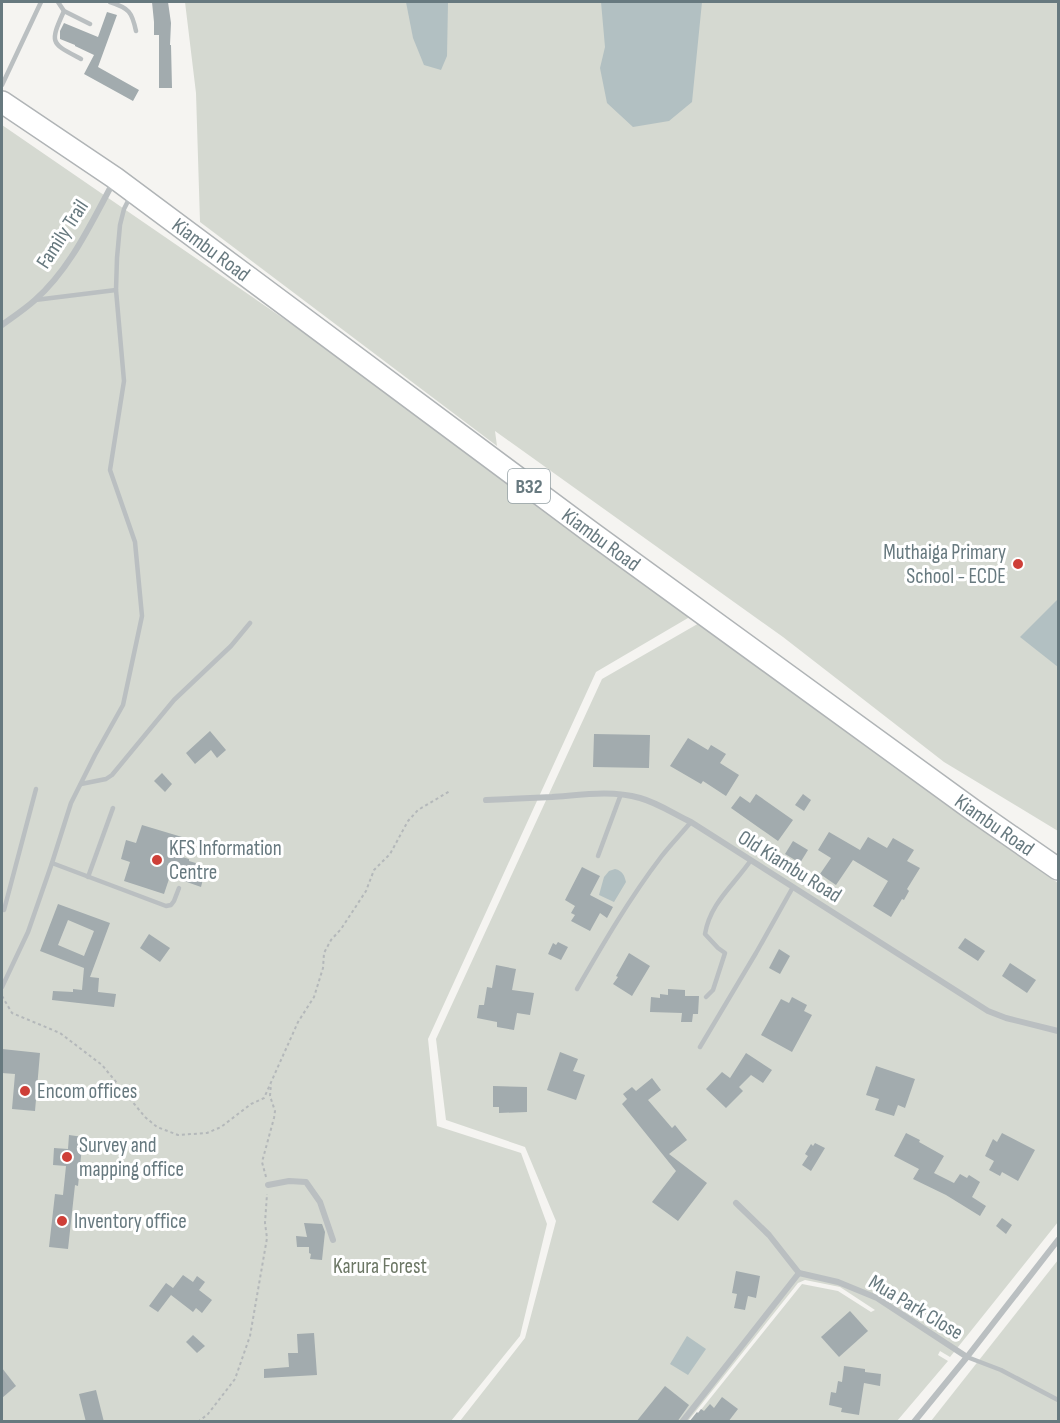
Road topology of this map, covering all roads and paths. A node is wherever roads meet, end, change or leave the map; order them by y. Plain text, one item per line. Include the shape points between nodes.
1 (41, 2) edge
2 (58, 2) edge
3 (111, 2) edge
4 (64, 11) junction
5 (90, 24) dead end
6 (136, 32) dead end
7 (81, 59) dead end
8 (2, 85) edge
9 (2, 102) edge
10 (115, 178) junction
11 (133, 192) junction
12 (116, 290) junction
13 (35, 300) junction
14 (2, 325) edge
15 (250, 623) dead end
16 (81, 784) junction
17 (36, 789) dead end
18 (450, 791) dead end
19 (621, 794) junction
20 (486, 800) dead end
21 (113, 808) dead end
22 (691, 822) junction
23 (598, 856) dead end
24 (751, 860) junction
25 (52, 863) junction
26 (1059, 869) edge
27 (88, 876) junction
28 (793, 887) junction
29 (179, 888) dead end
30 (4, 910) dead end
31 (2, 987) edge
32 (577, 989) dead end
33 (2, 996) edge
34 (706, 997) dead end
35 (1059, 1031) edge
36 (700, 1047) dead end
37 (272, 1081) junction
38 (268, 1185) junction
39 (736, 1203) dead end
40 (1059, 1239) edge
41 (333, 1240) dead end
42 (799, 1272) junction
43 (967, 1357) junction
44 (1059, 1400) edge
45 (198, 1422) edge
46 (682, 1422) edge
47 (914, 1422) edge

1 - 8 lane
2 - 4 lane
3 - 6 lane via 133,16
4 - 5 lane
4 - 7 lane via 55,40 58,46
9 - 10 highway, Kiambu Road / B32
10 - 11 highway, Kiambu Road / B32
10 - 13 street, Family Trail via 66,267
11 - 12 lane via 120,225
11 - 26 highway, Kiambu Road / B32 via 592,533
12 - 13 lane
12 - 16 lane via 124,381 110,470 135,542 142,616 123,705
13 - 14 street, Family Trail
15 - 16 lane via 174,700 112,775
16 - 25 lane
17 - 30 lane
18 - 37 path via 408,820 390,854 374,870 360,901 330,940 314,997
19 - 20 street, Old Kiambu Road
19 - 22 street, Old Kiambu Road via 653,802
19 - 23 lane
21 - 27 lane
22 - 24 street, Old Kiambu Road
22 - 32 lane via 630,900
24 - 28 street, Old Kiambu Road
24 - 34 lane via 707,921 705,934 725,952 714,990
25 - 27 lane
25 - 31 lane via 28,932
27 - 29 lane via 166,906 174,902
28 - 35 street, Old Kiambu Road via 988,1011
28 - 36 lane
33 - 37 path via 12,1013 60,1033 102,1065 145,1117 156,1127 178,1135 207,1133 221,1127 264,1098
37 - 38 path via 270,1096 275,1111 262,1162
38 - 41 street via 306,1182 320,1202
38 - 45 path via 267,1238 250,1336 235,1379
39 - 42 street
40 - 43 street
42 - 43 street, Mua Park Close via 877,1298
42 - 46 street
43 - 44 lane
43 - 47 street

